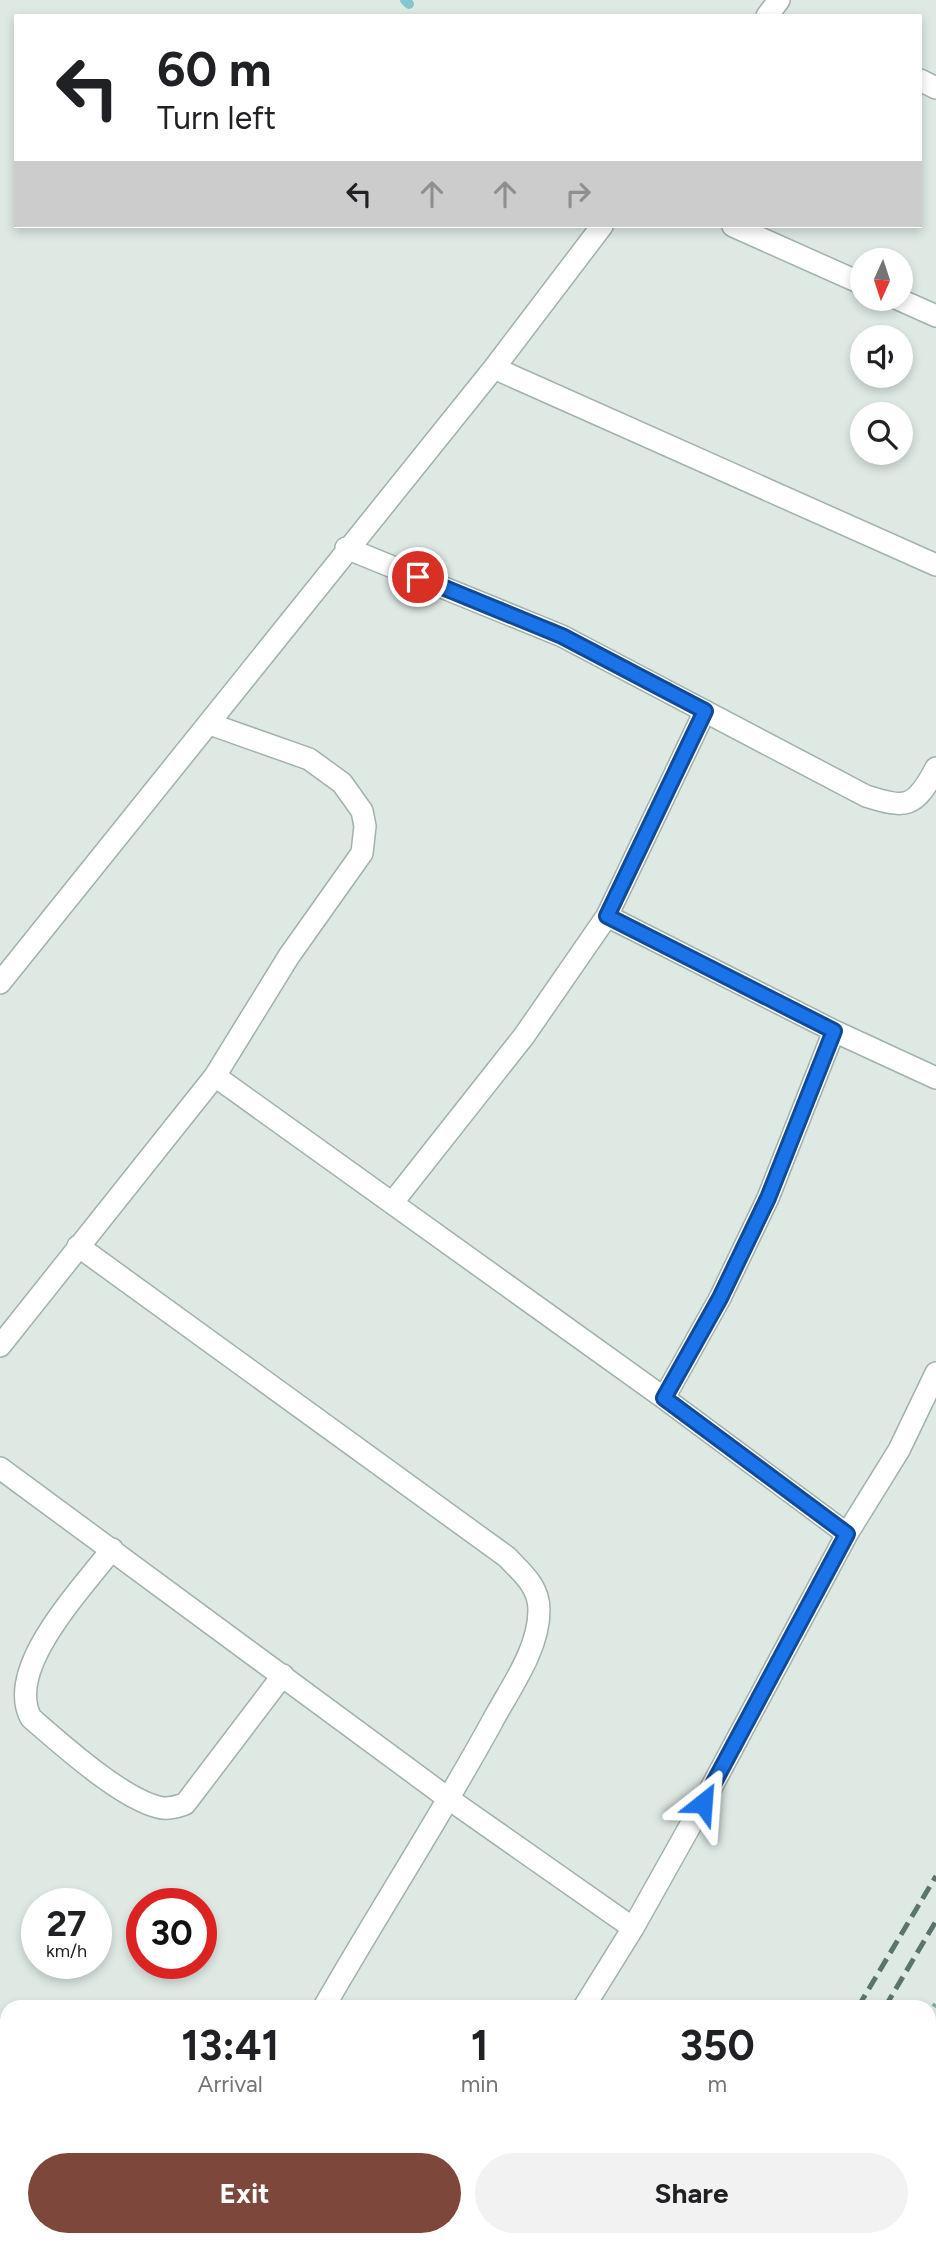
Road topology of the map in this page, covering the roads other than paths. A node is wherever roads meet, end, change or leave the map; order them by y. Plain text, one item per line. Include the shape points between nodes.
1 (600, 228) edge
2 (737, 228) edge
3 (850, 278) edge
4 (914, 306) edge
5 (936, 316) edge
6 (494, 368) junction
7 (346, 548) junction
8 (936, 565) edge
9 (705, 711) junction
10 (209, 724) junction
11 (936, 768) edge
12 (607, 916) junction
13 (0, 983) edge
14 (834, 1031) junction
15 (215, 1076) junction
16 (936, 1078) edge
17 (393, 1202) junction
18 (78, 1246) junction
19 (0, 1346) edge
20 (936, 1373) edge
21 (664, 1398) junction
22 (0, 1468) edge
23 (847, 1534) junction
24 (112, 1549) junction
25 (283, 1675) junction
26 (449, 1799) junction
27 (633, 1928) junction
28 (328, 2000) edge
29 (588, 2000) edge

1 - 6 street
2 - 3 street
4 - 5 street
6 - 7 street
6 - 8 street
7 - 9 street via 562,636
7 - 10 street
9 - 11 street via 866,796 894,805 915,800
9 - 12 street
10 - 13 street
10 - 15 street via 309,759 342,783 362,811 365,826 362,853 354,868 289,956
12 - 14 street
12 - 17 street via 524,1036
14 - 16 street
14 - 21 street via 768,1198 720,1298
15 - 17 street
15 - 18 street
17 - 21 street
18 - 19 street
18 - 26 street via 507,1557 530,1581 539,1609 526,1660
20 - 23 street via 899,1450
21 - 23 street
22 - 24 street
23 - 27 street
24 - 25 street
24 - 25 street via 46,1637 30,1667 23,1694 31,1718 109,1780 159,1808 185,1804
25 - 26 street
26 - 27 street
26 - 28 street
27 - 29 street

